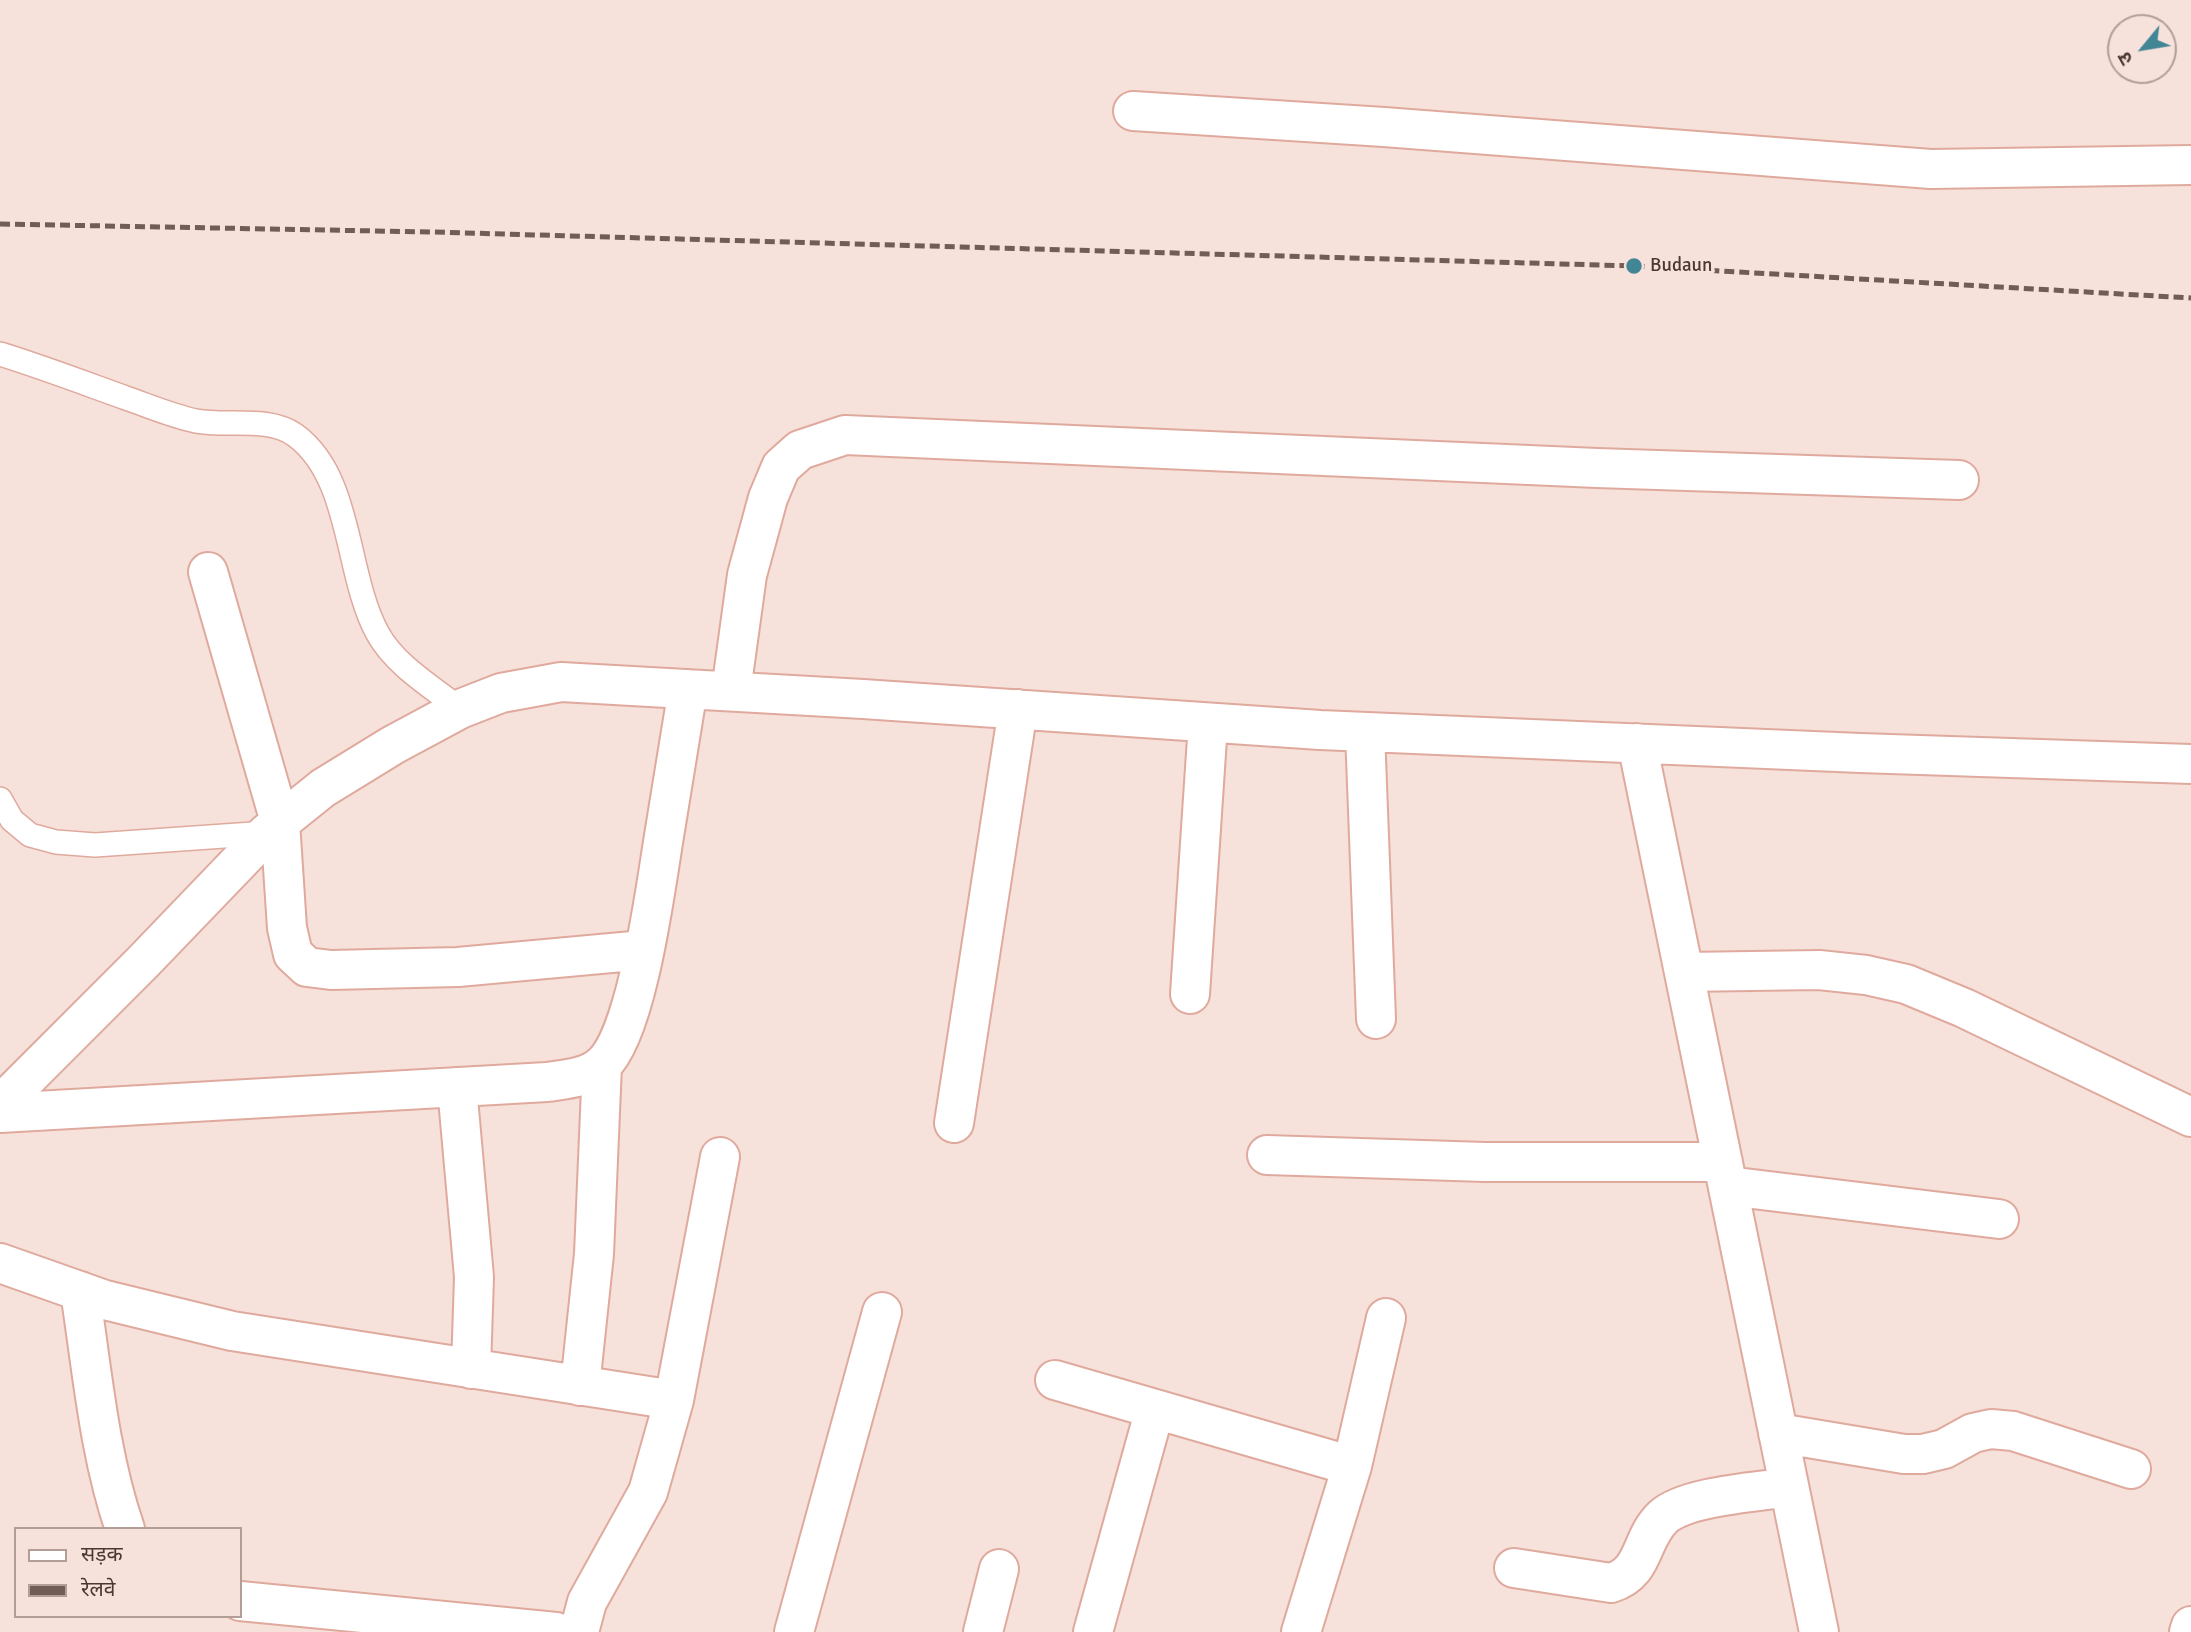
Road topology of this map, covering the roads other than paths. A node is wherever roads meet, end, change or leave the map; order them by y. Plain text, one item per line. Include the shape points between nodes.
1 (1133, 111) dead end
2 (2191, 165) edge
3 (0, 354) edge
4 (1959, 480) dead end
5 (208, 572) dead end
6 (688, 689) junction
7 (731, 691) junction
8 (460, 709) junction
9 (1018, 709) junction
10 (1208, 723) junction
11 (1365, 732) junction
12 (1637, 743) junction
13 (2191, 764) edge
14 (0, 799) edge
15 (273, 828) junction
16 (644, 950) junction
17 (1684, 972) junction
18 (1190, 993) dead end
19 (1376, 1019) dead end
20 (602, 1065) junction
21 (457, 1087) junction
22 (4, 1093) edge
23 (2191, 1117) edge
24 (954, 1124) dead end
25 (1267, 1155) dead end
26 (720, 1157) dead end
27 (1725, 1174) junction
28 (1999, 1219) dead end
29 (0, 1263) edge
30 (80, 1291) junction
31 (882, 1312) dead end
32 (1386, 1318) dead end
33 (471, 1369) junction
34 (1055, 1380) dead end
35 (580, 1386) junction
36 (674, 1400) junction
37 (1155, 1409) junction
38 (1778, 1433) junction
39 (1352, 1466) junction
40 (2131, 1469) dead end
41 (1789, 1487) junction
42 (124, 1527) edge
43 (1514, 1568) dead end
44 (999, 1569) dead end
45 (242, 1601) edge
46 (2191, 1626) edge
47 (556, 1632) edge
48 (579, 1632) edge
49 (794, 1632) edge
50 (983, 1632) edge
51 (1093, 1632) edge
52 (1301, 1632) edge
53 (1819, 1632) edge
54 (2189, 1632) edge

1 - 2 street via 1931,169
3 - 8 lane via 165,412 198,421 272,425 295,435 329,478 365,607 379,636 403,664
4 - 7 street via 845,435 800,450 781,467 747,575
5 - 15 street
6 - 7 street
6 - 8 street via 561,682 501,693
6 - 16 street
7 - 9 street
8 - 15 street via 323,788
9 - 10 street
9 - 24 street
10 - 11 street
10 - 18 street
11 - 12 street
11 - 19 street
12 - 13 street
12 - 17 street
14 - 15 lane via 12,820 30,835 56,842 95,845
15 - 16 street via 293,954 307,967 458,967
15 - 22 street via 143,962
16 - 20 street via 615,1050
17 - 23 street via 1819,970 1906,984 1964,1007
17 - 27 street
20 - 21 street via 582,1077
20 - 35 street via 594,1254
21 - 22 street
21 - 33 street via 474,1277
25 - 27 street
26 - 36 street
27 - 28 street
27 - 38 street
29 - 30 street
30 - 33 street via 232,1331
30 - 42 street via 108,1467
31 - 49 street
32 - 39 street
33 - 35 street
34 - 37 street
35 - 36 street
36 - 48 street via 648,1492 587,1602
37 - 39 street
37 - 51 street
38 - 40 street via 1923,1454 1991,1429
38 - 41 street
39 - 52 street
41 - 43 street via 1677,1508 1653,1529 1634,1569 1611,1583
41 - 53 street
44 - 50 street
45 - 47 street
46 - 54 street

